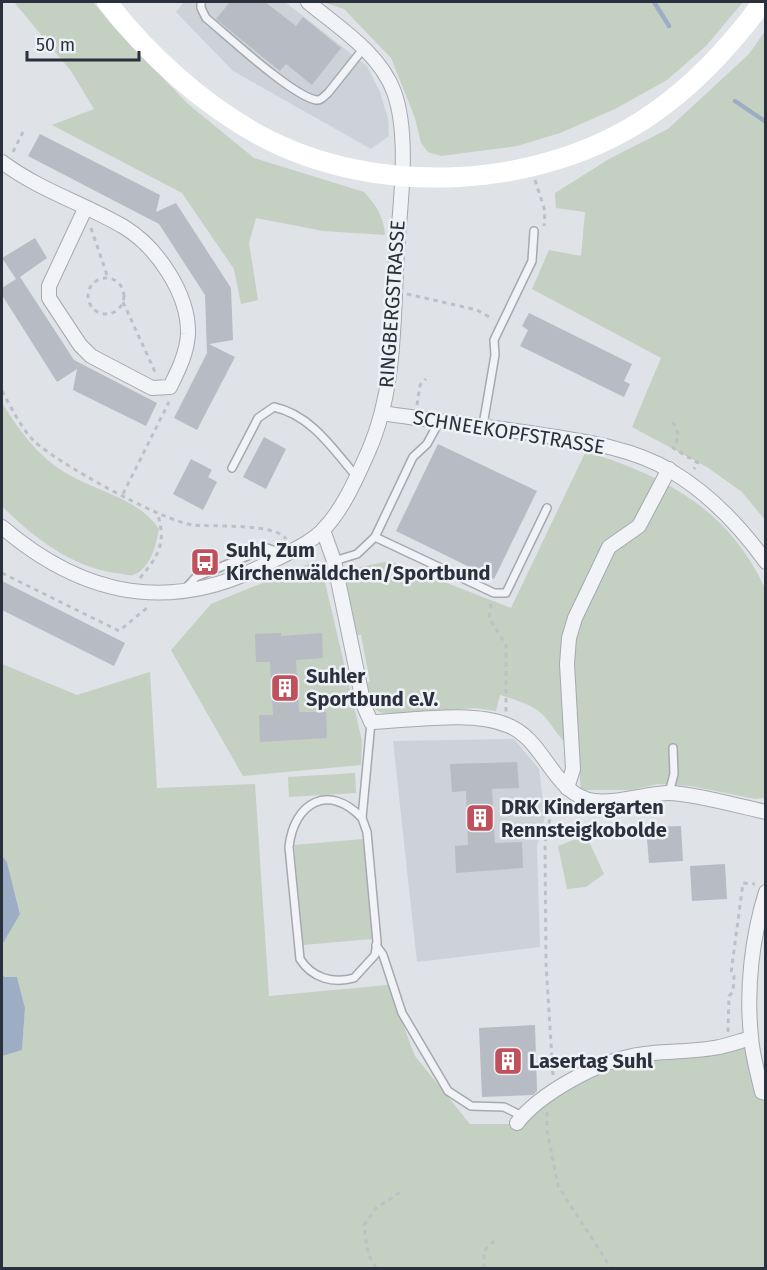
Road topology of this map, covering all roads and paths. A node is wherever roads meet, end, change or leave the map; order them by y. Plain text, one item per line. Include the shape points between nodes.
1 (107, 2) edge
2 (201, 2) edge
3 (308, 2) edge
4 (763, 2) edge
5 (363, 49) junction
6 (24, 130) dead end
7 (3, 164) edge
8 (401, 177) junction
9 (539, 193) dead end
10 (85, 209) junction
11 (534, 231) dead end
12 (544, 231) dead end
13 (108, 278) junction
14 (395, 291) junction
15 (502, 324) junction
16 (426, 380) dead end
17 (2, 391) edge
18 (382, 413) junction
19 (415, 418) junction
20 (440, 419) junction
21 (673, 422) dead end
22 (483, 425) junction
23 (698, 463) dead end
24 (232, 468) dead end
25 (669, 469) junction
26 (356, 476) junction
27 (547, 508) dead end
28 (157, 512) junction
29 (2, 527) edge
30 (323, 530) junction
31 (375, 537) junction
32 (288, 553) junction
33 (334, 561) junction
34 (765, 562) edge
35 (2, 573) edge
36 (130, 592) junction
37 (166, 592) junction
38 (494, 593) junction
39 (371, 722) junction
40 (508, 725) junction
41 (673, 748) dead end
42 (567, 788) junction
43 (669, 793) junction
44 (765, 812) edge
45 (362, 818) junction
46 (765, 884) edge
47 (765, 899) edge
48 (376, 945) junction
49 (751, 1038) junction
50 (728, 1045) junction
51 (765, 1093) edge
52 (549, 1095) junction
53 (519, 1119) joint
54 (402, 1191) dead end
55 (495, 1240) dead end
56 (376, 1269) edge
57 (484, 1269) edge
58 (611, 1269) edge

1 - 8 street via 193,90 260,136 310,157
2 - 5 lane via 206,18 295,90 316,100 328,93
3 - 5 street, RINGBERGSTRASSE
4 - 8 street via 720,55 685,89 616,135 561,158 497,174
5 - 8 street, RINGBERGSTRASSE via 372,56 394,92 400,117
6 - 7 path
7 - 10 street
8 - 14 street, RINGBERGSTRASSE
9 - 12 path via 545,211
10 - 10 street via 50,285 49,298 91,356 152,388 170,387 188,333 174,284 147,246 125,228
10 - 13 path
11 - 15 lane via 532,261
13 - 13 path via 120,285 124,296 116,311 104,314 93,308 89,292 94,282
14 - 15 path via 477,310
14 - 18 street, RINGBERGSTRASSE via 392,352
15 - 22 lane via 494,340
16 - 19 path via 420,385
17 - 28 path via 33,440 61,462
18 - 19 street, SCHNEEKOPFSTRASSE
18 - 26 street, RINGBERGSTRASSE
19 - 20 street, SCHNEEKOPFSTRASSE
20 - 22 street, SCHNEEKOPFSTRASSE
20 - 31 lane via 427,444 413,457
21 - 23 path via 679,436 673,448
22 - 25 street, SCHNEEKOPFSTRASSE via 611,447
24 - 26 lane via 258,418 274,407 289,410 307,422
25 - 34 street, SCHNEEKOPFSTRASSE via 738,525
25 - 42 street via 639,526 609,547 575,618 567,664 573,769
26 - 30 street, RINGBERGSTRASSE
27 - 38 lane via 506,593
28 - 32 path via 192,525 275,532 285,536
28 - 36 path via 163,530 159,551
29 - 36 street, RINGBERGSTRASSE via 57,568 86,581
30 - 32 street, RINGBERGSTRASSE
30 - 33 street
31 - 33 lane via 357,554
31 - 38 lane
32 - 37 street, RINGBERGSTRASSE via 221,584
33 - 39 street via 349,646
35 - 37 path via 119,631
36 - 37 street, RINGBERGSTRASSE
38 - 40 path via 488,612 506,645
39 - 40 street via 475,718
39 - 45 lane
40 - 42 street via 531,740
41 - 43 lane via 674,774
42 - 43 street via 595,801
42 - 52 path via 552,808 545,843
43 - 44 street
45 - 48 lane via 367,832
45 - 48 lane via 338,800 307,806 296,818 289,847 300,959 317,975 345,980 364,969 375,955
46 - 50 path via 743,883 731,973 734,976 729,996
47 - 49 street via 755,937
48 - 53 lane via 402,1013 448,1091 471,1106 504,1107
49 - 50 street
49 - 51 street
50 - 52 street via 632,1056 603,1065
52 - 53 street
52 - 58 path via 558,1186
54 - 56 path via 375,1209 364,1225 368,1254
55 - 57 path via 484,1251

